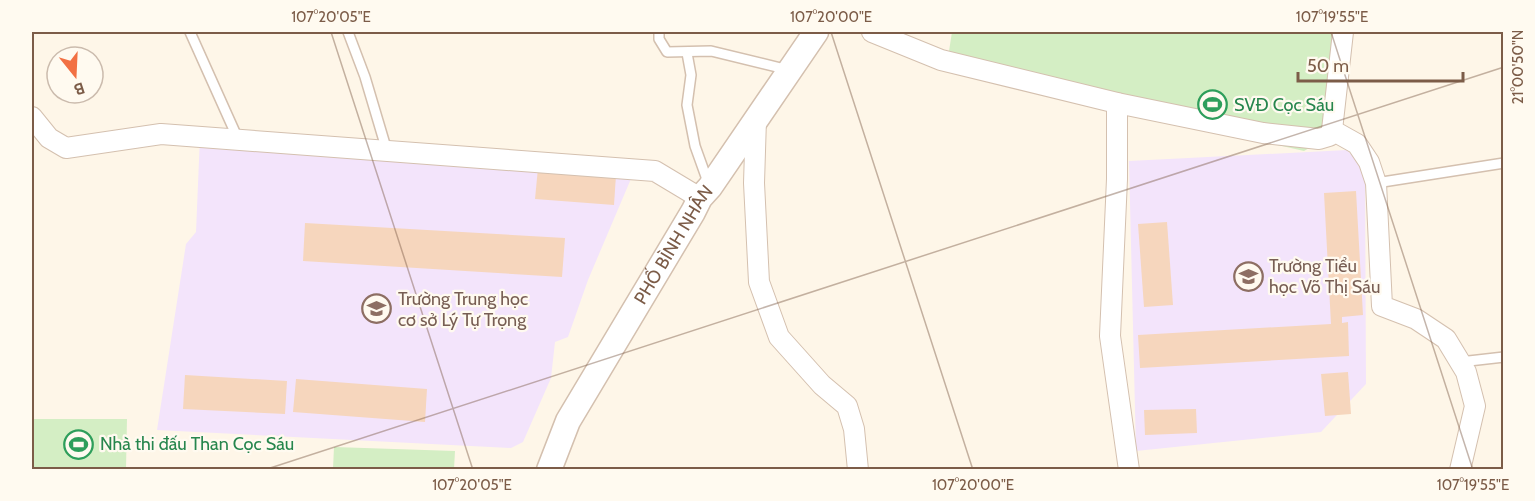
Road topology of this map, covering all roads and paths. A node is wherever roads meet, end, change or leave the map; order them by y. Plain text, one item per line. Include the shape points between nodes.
1 (190, 32) edge
2 (351, 32) edge
3 (659, 32) edge
4 (816, 32) edge
5 (872, 32) edge
6 (1343, 32) edge
7 (687, 53) junction
8 (789, 70) junction
9 (1117, 103) junction
10 (32, 117) edge
11 (756, 119) junction
12 (1332, 130) junction
13 (238, 140) junction
14 (387, 151) junction
15 (1503, 163) edge
16 (1376, 183) junction
17 (705, 192) junction
18 (1503, 357) edge
19 (1460, 362) junction
20 (549, 470) edge
21 (858, 470) edge
22 (1129, 470) edge
23 (1460, 470) edge

1 - 13 lane
2 - 14 lane
3 - 7 lane via 667,52
4 - 8 street, PHỐ BÌNH NHÂN
5 - 9 street via 941,60
6 - 12 street
7 - 8 lane via 711,51
7 - 17 lane via 691,75 687,105
8 - 11 street, PHỐ BÌNH NHÂN
9 - 12 street via 1263,133 1319,140
9 - 22 street via 1110,336
10 - 13 street via 49,138 66,148 161,134
11 - 17 street, PHỐ BÌNH NHÂN
11 - 21 street via 754,183 759,282 778,337 847,406 854,429
12 - 16 street via 1358,144
13 - 14 street
14 - 17 street via 655,171
15 - 16 lane
16 - 19 street via 1382,306 1416,319 1446,339
17 - 20 street, PHỐ BÌNH NHÂN via 568,421
18 - 19 lane
19 - 23 street via 1475,406

